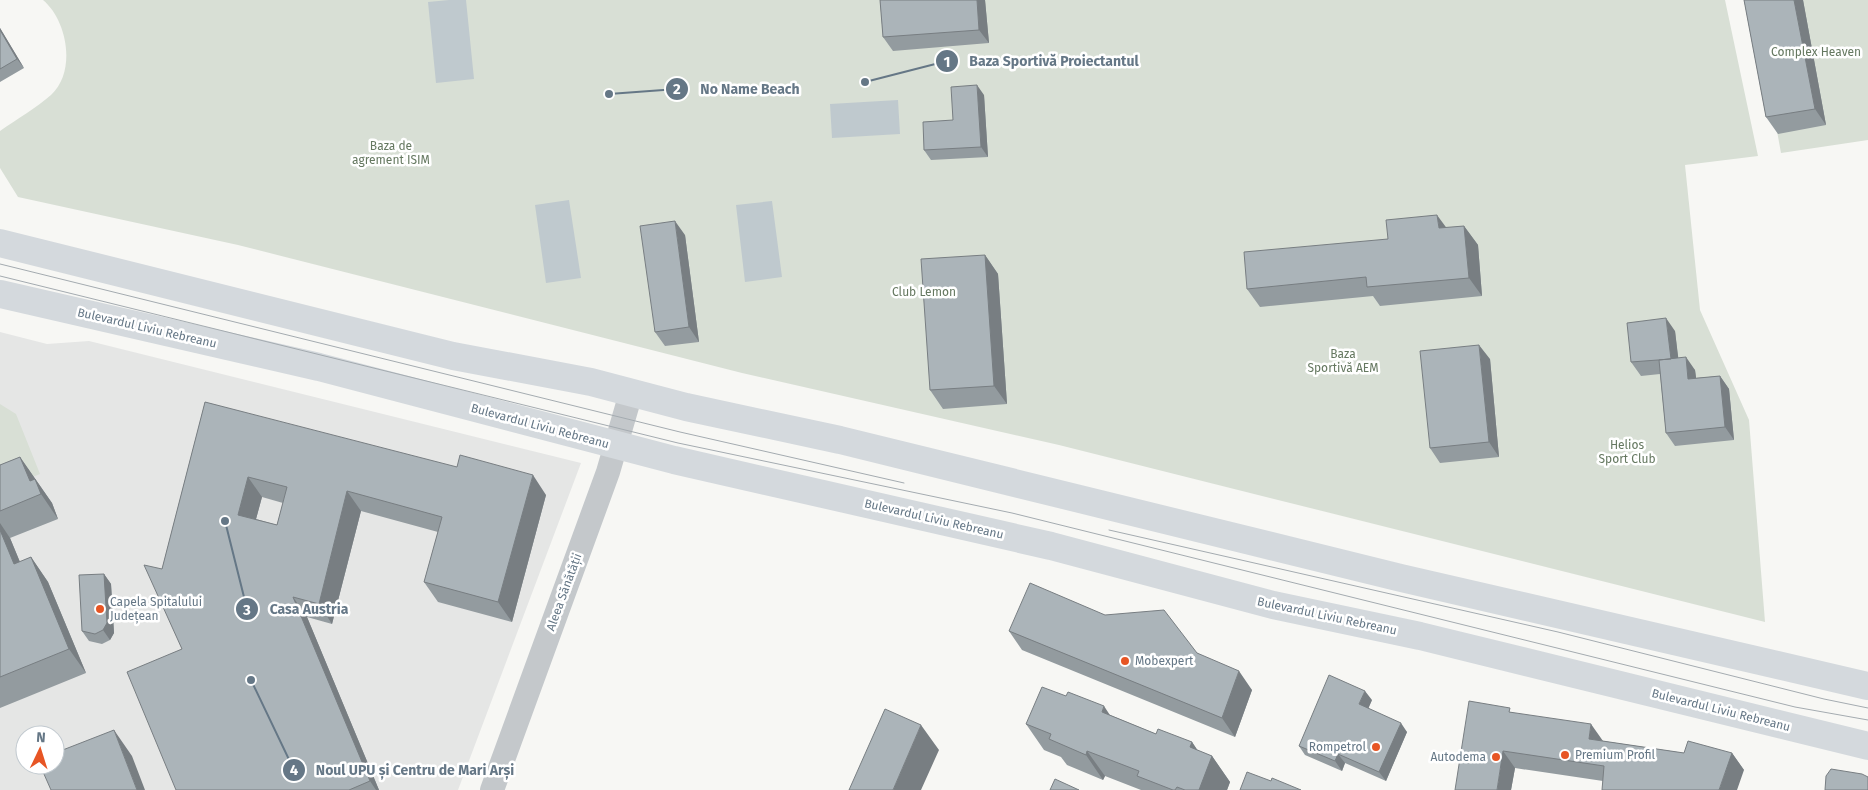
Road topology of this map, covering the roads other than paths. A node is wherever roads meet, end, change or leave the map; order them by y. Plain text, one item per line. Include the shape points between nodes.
1 (0, 243) edge
2 (0, 294) edge
3 (631, 393) junction
4 (616, 446) junction
5 (1868, 686) edge
6 (1868, 746) edge
7 (492, 790) edge

1 - 3 main road via 453,356 591,382
2 - 4 main road, Bulevardul Liviu Rebreanu via 319,367
3 - 4 street, Aleea Sănătății
3 - 5 main road via 849,442 1392,576
4 - 6 main road, Bulevardul Liviu Rebreanu via 1051,546 1273,605 1420,636
4 - 7 street, Aleea Sănătății

